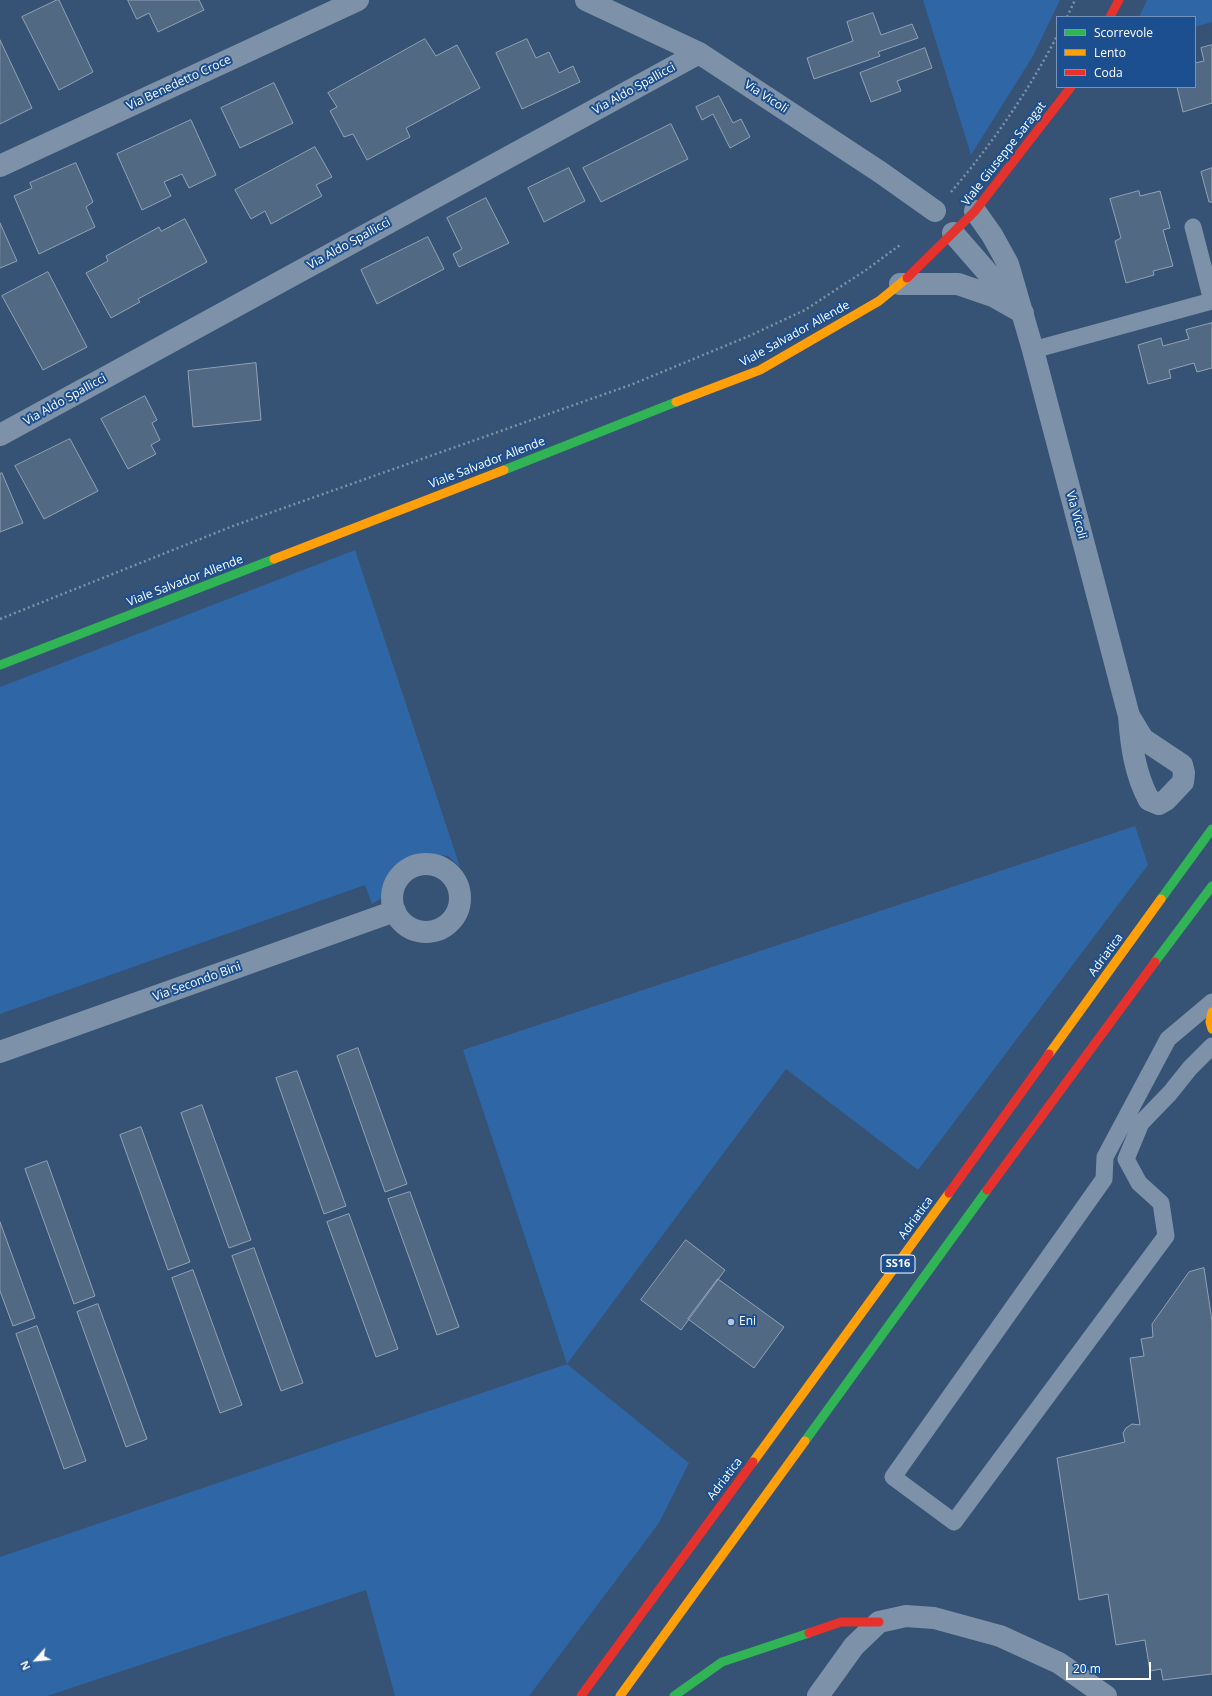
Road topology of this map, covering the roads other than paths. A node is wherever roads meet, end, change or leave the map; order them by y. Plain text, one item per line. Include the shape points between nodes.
1 (358, 0) edge
2 (586, 0) edge
3 (1118, 0) edge
4 (1110, 16) edge
5 (699, 53) junction
6 (1070, 88) edge
7 (0, 166) edge
8 (935, 211) road end
9 (975, 211) junction
10 (1194, 227) dead end
11 (954, 233) junction
12 (900, 284) junction
13 (1023, 313) junction
14 (1033, 350) junction
15 (0, 435) edge
16 (0, 665) edge
17 (1129, 716) dead end
18 (1212, 829) edge
19 (1212, 886) edge
20 (395, 911) dead end
21 (1212, 1002) edge
22 (1212, 1012) edge
23 (1212, 1029) edge
24 (1212, 1046) edge
25 (0, 1052) edge
26 (879, 1622) junction
27 (581, 1696) edge
28 (620, 1696) edge
29 (674, 1696) edge
30 (818, 1696) edge
31 (1106, 1696) edge

1 - 7 street, Via Benedetto Croce
2 - 5 street, Via Vicoli
3 - 4 main road
5 - 8 street, Via Vicoli
5 - 15 street, Via Aldo Spallicci
6 - 9 main road, Viale Giuseppe Saragat
9 - 11 main road, Viale Giuseppe Saragat
9 - 13 street, Via Vicoli via 1008,264
10 - 14 lane via 1212,301
11 - 12 main road, Viale Salvador Allende
11 - 13 street, Via Vicoli
12 - 13 street via 958,284 993,296
12 - 16 main road, Viale Salvador Allende via 879,301 760,370
13 - 14 street, Via Vicoli
14 - 17 street, Via Vicoli
18 - 27 main road, Adriatica / SS16 via 832,1355
19 - 28 main road, SS16 via 1020,1145
20 - 25 street, Via Secondo Bini
21 - 24 lane via 1168,1039 1105,1157 1104,1179 893,1477 954,1522 1166,1236 1162,1203 1139,1183 1126,1159 1141,1123
22 - 23 main road
26 - 29 main road via 841,1622 722,1662
26 - 30 street via 854,1646
26 - 31 street via 906,1616 934,1618 1000,1636 1059,1663

